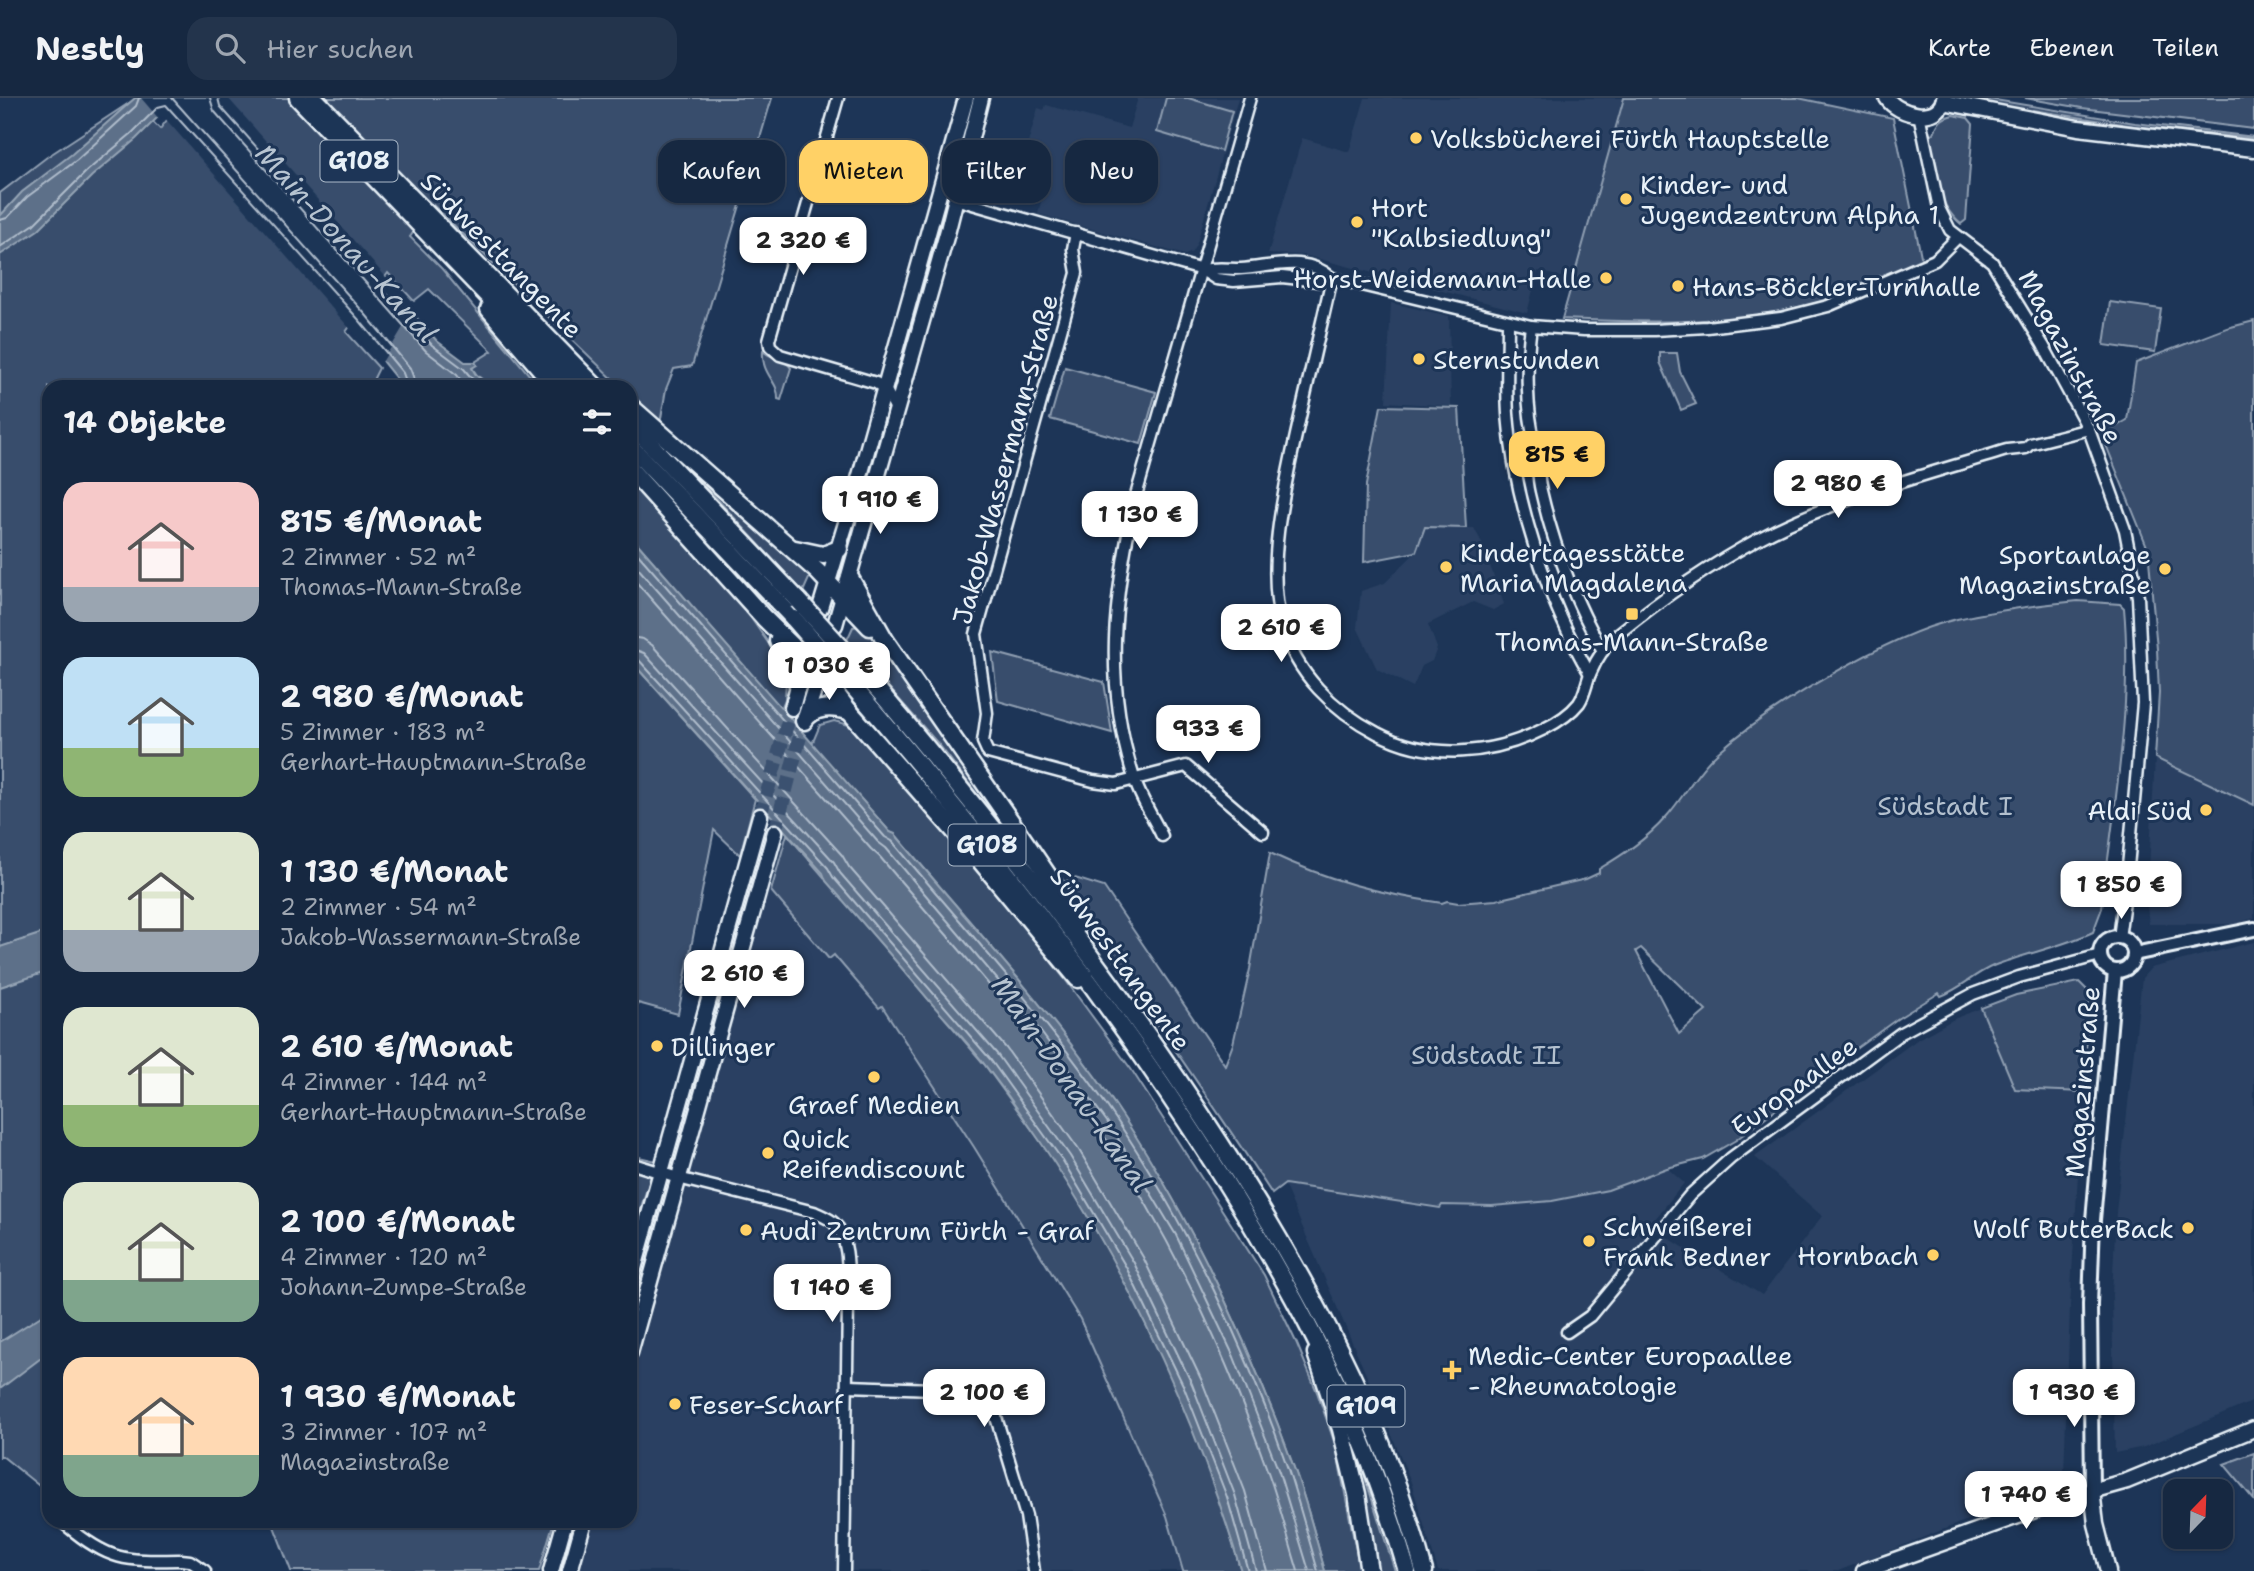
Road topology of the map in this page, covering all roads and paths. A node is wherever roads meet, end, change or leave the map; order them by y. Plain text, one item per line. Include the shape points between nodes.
1 (298, 98) edge
2 (314, 98) edge
3 (838, 98) edge
4 (966, 98) edge
5 (981, 98) edge
6 (1250, 98) edge
7 (1887, 98) edge
8 (1943, 100) edge
9 (1919, 114) junction
10 (970, 140) edge
11 (2254, 149) edge
12 (954, 203) edge
13 (969, 203) edge
14 (425, 219) junction
15 (1076, 233) junction
16 (1957, 238) junction
17 (1202, 270) junction
18 (1332, 278) junction
19 (476, 282) junction
20 (525, 313) junction
21 (1508, 322) junction
22 (1531, 326) junction
23 (550, 380) edge
24 (568, 380) edge
25 (589, 380) edge
26 (603, 380) edge
27 (885, 389) junction
28 (896, 410) junction
29 (637, 412) edge
30 (2089, 429) junction
31 (637, 430) edge
32 (637, 453) edge
33 (637, 477) edge
34 (790, 547) junction
35 (839, 549) junction
36 (850, 578) junction
37 (828, 585) junction
38 (843, 600) junction
39 (820, 608) dead end
40 (764, 618) junction
41 (835, 625) dead end
42 (885, 640) junction
43 (1603, 650) junction
44 (807, 654) junction
45 (821, 667) junction
46 (1590, 674) junction
47 (799, 685) junction
48 (792, 708) tunnel mouth
49 (849, 711) junction
50 (804, 721) joint
51 (1135, 780) junction
52 (761, 816) tunnel mouth
53 (775, 832) tunnel mouth
54 (1262, 832) dead end
55 (1161, 836) dead end
56 (2254, 929) edge
57 (2119, 938) junction
58 (1090, 953) junction
59 (2134, 954) junction
60 (2101, 955) junction
61 (2115, 971) junction
62 (1120, 1024) junction
63 (637, 1165) edge
64 (660, 1172) junction
65 (678, 1178) junction
66 (637, 1257) edge
67 (1288, 1270) junction
68 (1307, 1321) junction
69 (637, 1327) edge
70 (1567, 1332) dead end
71 (848, 1387) junction
72 (2254, 1429) edge
73 (2092, 1490) junction
74 (69, 1528) edge
75 (563, 1528) edge
76 (582, 1528) edge
77 (1420, 1554) junction
78 (205, 1571) edge
79 (551, 1571) edge
80 (570, 1571) edge
81 (844, 1571) edge
82 (1034, 1571) edge
83 (1369, 1571) edge
84 (1407, 1571) edge
85 (1424, 1571) edge
86 (1431, 1571) edge
87 (1864, 1571) edge
88 (2108, 1571) edge

1 - 14 highway, Südwesttangente / G108
2 - 14 highway, Südwesttangente / G108
3 - 27 street via 769,340 780,355
4 - 27 main road
5 - 10 main road
6 - 17 street
7 - 9 main road via 1897,108
8 - 9 main road via 1935,114
8 - 11 main road via 2078,128
9 - 16 street, Magazinstraße via 1939,208
12 - 28 main road
13 - 15 street
14 - 19 highway, Südwesttangente / G108
14 - 20 highway, Südwesttangente / G108
15 - 17 street
15 - 51 street, Jakob-Wassermann-Straße via 1077,273 976,634 987,713 983,742 988,753 1004,759 1093,781 1116,784
16 - 22 street via 1935,260 1828,306 1781,318 1654,330
16 - 30 street, Magazinstraße via 1992,262
17 - 18 street via 1292,263 1322,269
17 - 51 street via 1135,499 1119,582 1114,679
18 - 21 street
18 - 46 street via 1288,471 1277,547 1275,578 1281,622 1297,663 1328,700 1353,720 1391,740 1422,749 1459,751 1493,748 1547,728 1579,702
19 - 23 highway via 489,310
19 - 24 highway, Südwesttangente / G108
20 - 25 highway, Südwesttangente / G108
20 - 26 highway
21 - 22 street
21 - 46 street via 1508,414 1528,522 1549,591
22 - 43 street via 1531,424 1540,488 1571,586
27 - 28 street
27 - 35 main road
28 - 36 main road
29 - 34 highway
30 - 43 street via 1893,484 1763,537 1702,573 1616,635
30 - 57 street, Magazinstraße via 2125,530 2138,597 2143,703
31 - 58 highway, Südwesttangente / G108, bridge via 849,656 1004,841
32 - 62 highway, Südwesttangente / G108, bridge via 843,675 989,848
33 - 40 highway
34 - 35 highway via 823,555
34 - 37 highway
35 - 37 main road
36 - 38 main road
36 - 42 highway
37 - 38 highway
37 - 39 main road
38 - 41 main road
38 - 42 highway
40 - 44 highway
40 - 47 highway via 791,662
42 - 58 highway via 1068,905
43 - 46 street
44 - 45 highway
44 - 47 main road
45 - 49 highway
45 - 50 main road
47 - 48 main road
49 - 50 highway via 822,709
49 - 62 highway via 978,858 1062,963
51 - 54 street, Jakob-Wassermann-Straße via 1186,766
51 - 55 street
52 - 64 main road
53 - 65 main road
56 - 59 street
57 - 59 street via 2131,945
57 - 60 street via 2108,940
58 - 67 highway, Südwesttangente / G108 via 1194,1103
59 - 61 street via 2131,965
60 - 61 street via 2105,966
60 - 70 street, Europaallee via 1973,994 1901,1032 1721,1167 1690,1195 1590,1316
61 - 73 street, Magazinstraße via 2093,1220
62 - 67 highway, Südwesttangente / G108
63 - 64 street
64 - 65 street
64 - 66 main road
65 - 69 main road
65 - 71 street via 814,1212 833,1222 841,1233 846,1257
67 - 68 highway, Südwesttangente / G109
67 - 77 highway, Südwesttangente / G109 via 1331,1330 1365,1402
68 - 83 highway via 1355,1483
68 - 84 highway, Südwesttangente / G109 via 1369,1455
71 - 81 street
71 - 82 street via 963,1390 984,1399 995,1414 1026,1516
72 - 73 main road via 2127,1481
73 - 87 main road
73 - 88 main road
74 - 78 street via 122,1560 190,1562
75 - 79 main road
76 - 80 main road
77 - 85 highway, Südwesttangente / G109
77 - 86 highway

